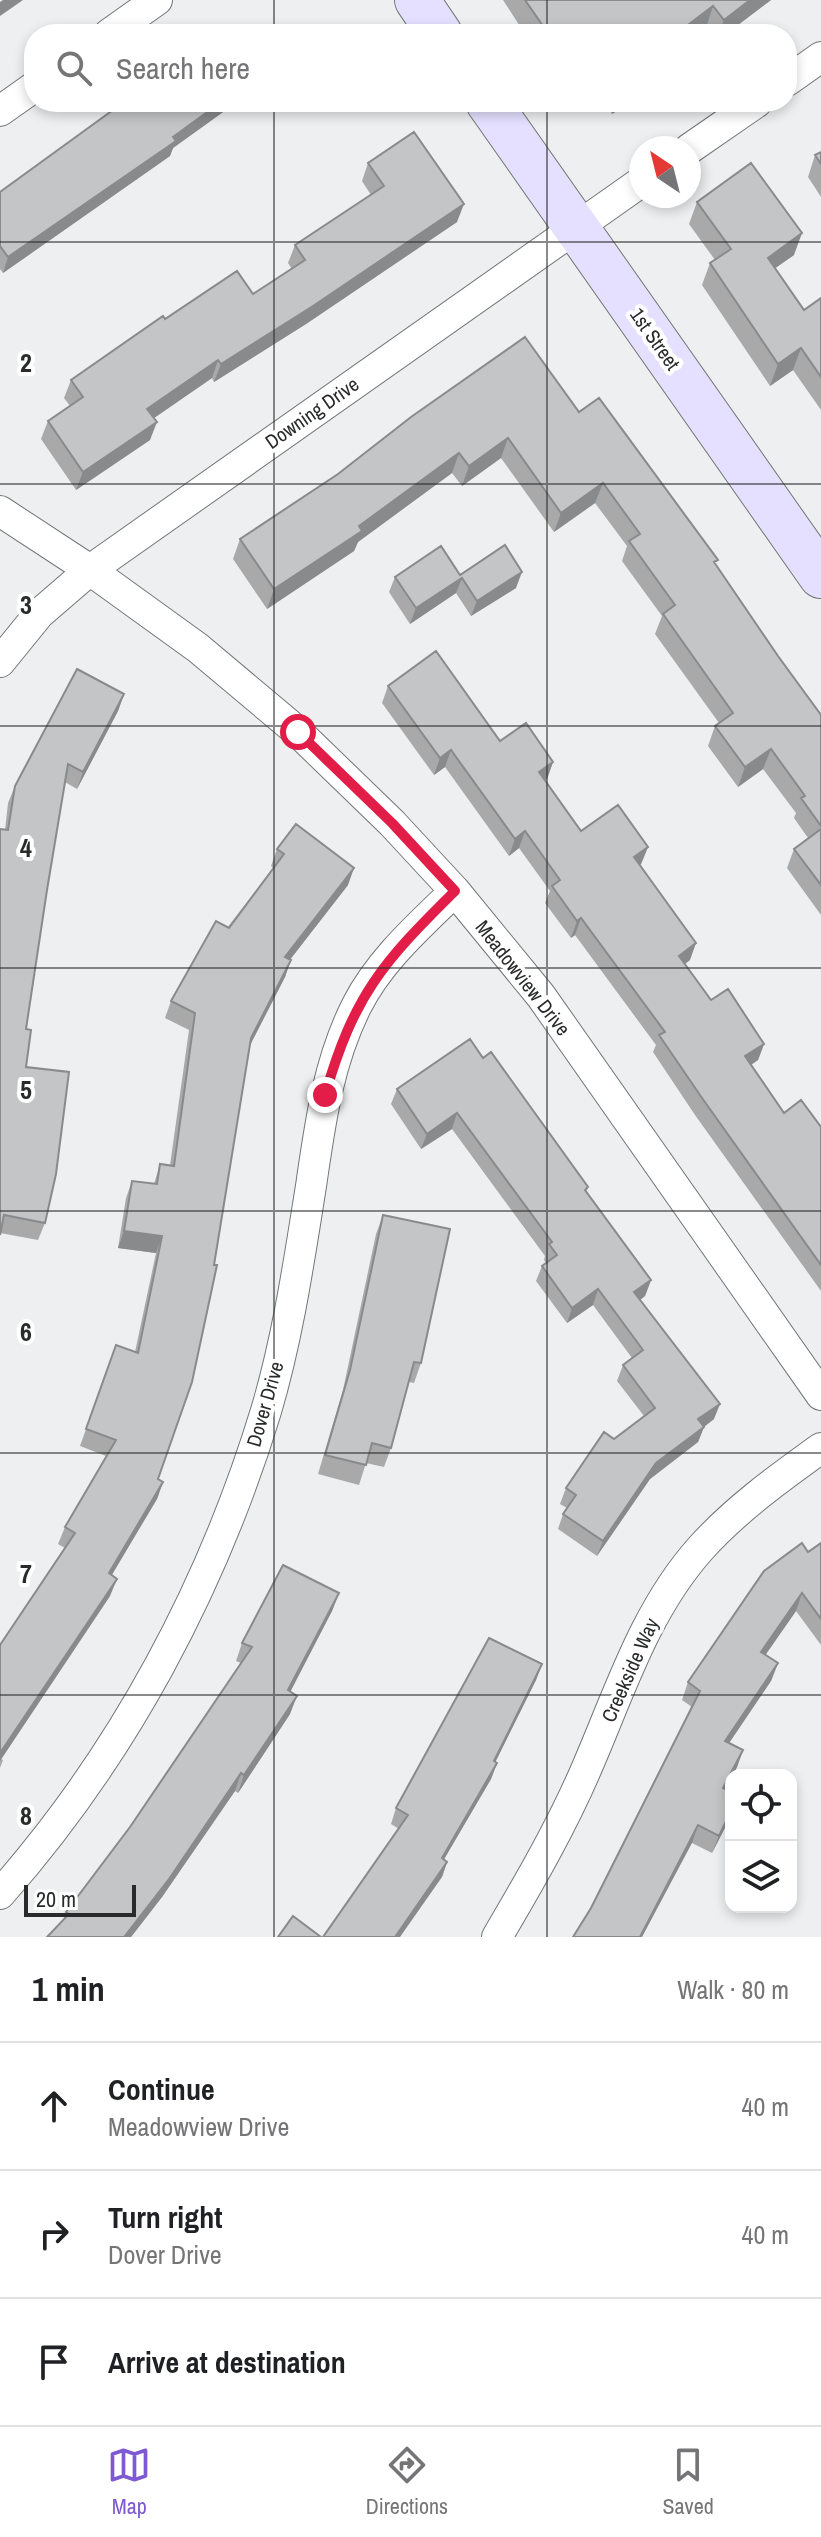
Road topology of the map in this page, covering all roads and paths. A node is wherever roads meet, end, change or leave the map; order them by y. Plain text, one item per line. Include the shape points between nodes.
1 (157, 0) edge
2 (417, 0) edge
3 (123, 24) edge
4 (433, 24) edge
5 (821, 57) edge
6 (797, 74) edge
7 (24, 94) edge
8 (0, 111) edge
9 (495, 112) edge
10 (743, 112) edge
11 (701, 141) edge
12 (629, 190) edge
13 (576, 227) junction
14 (0, 511) edge
15 (90, 570) junction
16 (821, 576) edge
17 (0, 662) edge
18 (455, 891) junction
19 (821, 1395) edge
20 (821, 1448) edge
21 (0, 1894) edge
22 (497, 1937) edge

1 - 3 street
2 - 4 street
5 - 6 street
7 - 8 street
9 - 13 street, 1st Street
10 - 11 street
12 - 13 street, Downing Drive
13 - 15 street, Downing Drive
13 - 16 street, 1st Street
14 - 15 street, Meadowview Drive
15 - 17 street, Downing Drive via 39,614
15 - 18 street, Meadowview Drive via 198,648 298,732
18 - 19 street, Meadowview Drive via 541,996
18 - 21 street, Dover Drive via 395,950 358,1003 340,1043 325,1095 293,1300 267,1409 230,1515 185,1618 82,1791
20 - 22 street, Creekside Way via 746,1502 698,1551 659,1607 575,1793

